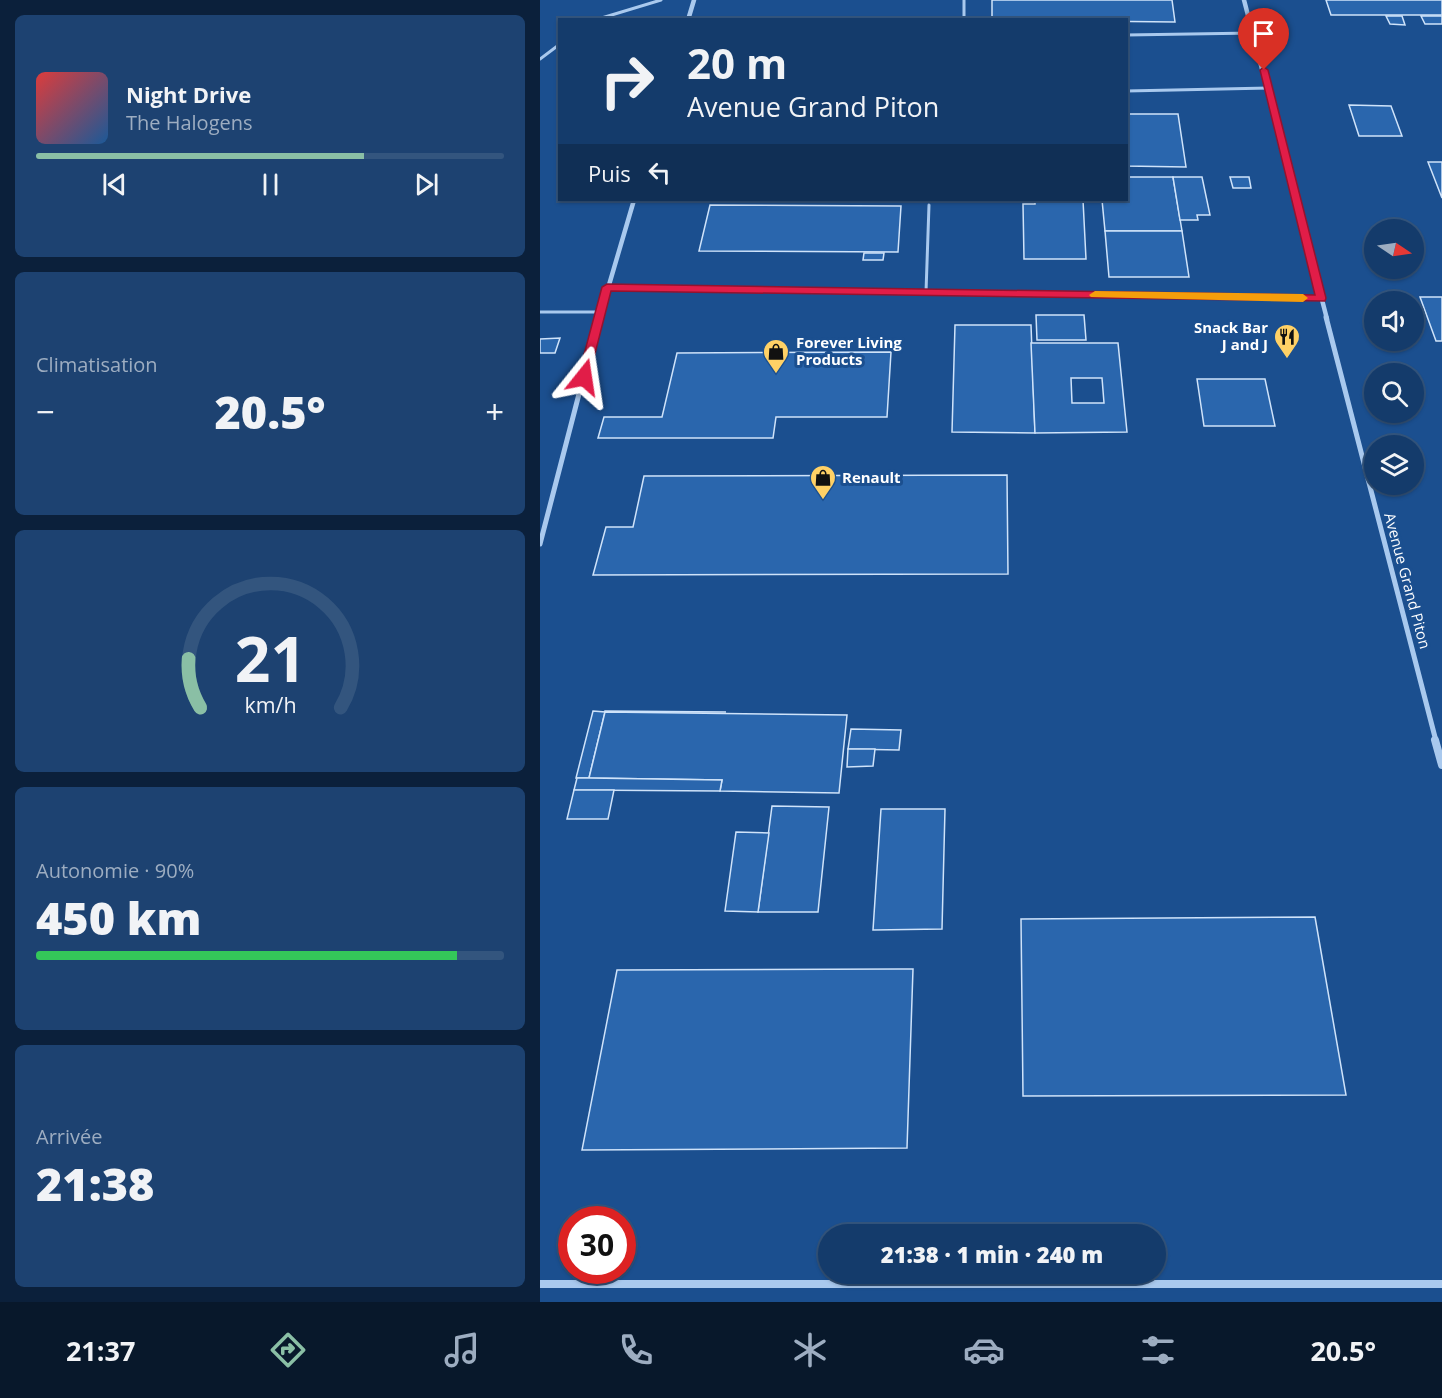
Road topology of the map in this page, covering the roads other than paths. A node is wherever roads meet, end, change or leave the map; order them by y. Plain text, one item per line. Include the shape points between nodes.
1 (661, 0) edge
2 (694, 0) edge
3 (964, 0) edge
4 (1244, 0) edge
5 (602, 18) edge
6 (689, 18) edge
7 (964, 18) edge
8 (1254, 33) junction
9 (1128, 35) edge
10 (558, 46) edge
11 (540, 59) edge
12 (1269, 88) junction
13 (1128, 91) edge
14 (634, 201) edge
15 (929, 205) dead end
16 (607, 287) junction
17 (926, 292) junction
18 (1321, 298) junction
19 (540, 312) edge
20 (601, 312) junction
21 (540, 544) edge
22 (1442, 765) edge
23 (540, 1284) edge
24 (1442, 1284) edge

1 - 5 lane
2 - 6 street
3 - 7 lane
4 - 8 street, Avenue Grand Piton
8 - 9 lane
8 - 12 street, Avenue Grand Piton
10 - 11 lane
12 - 13 lane
12 - 18 street, Avenue Grand Piton
14 - 16 street
15 - 17 lane
16 - 17 street
16 - 20 street
17 - 18 street
18 - 22 street, Avenue Grand Piton
19 - 20 lane
20 - 21 street
23 - 24 street

